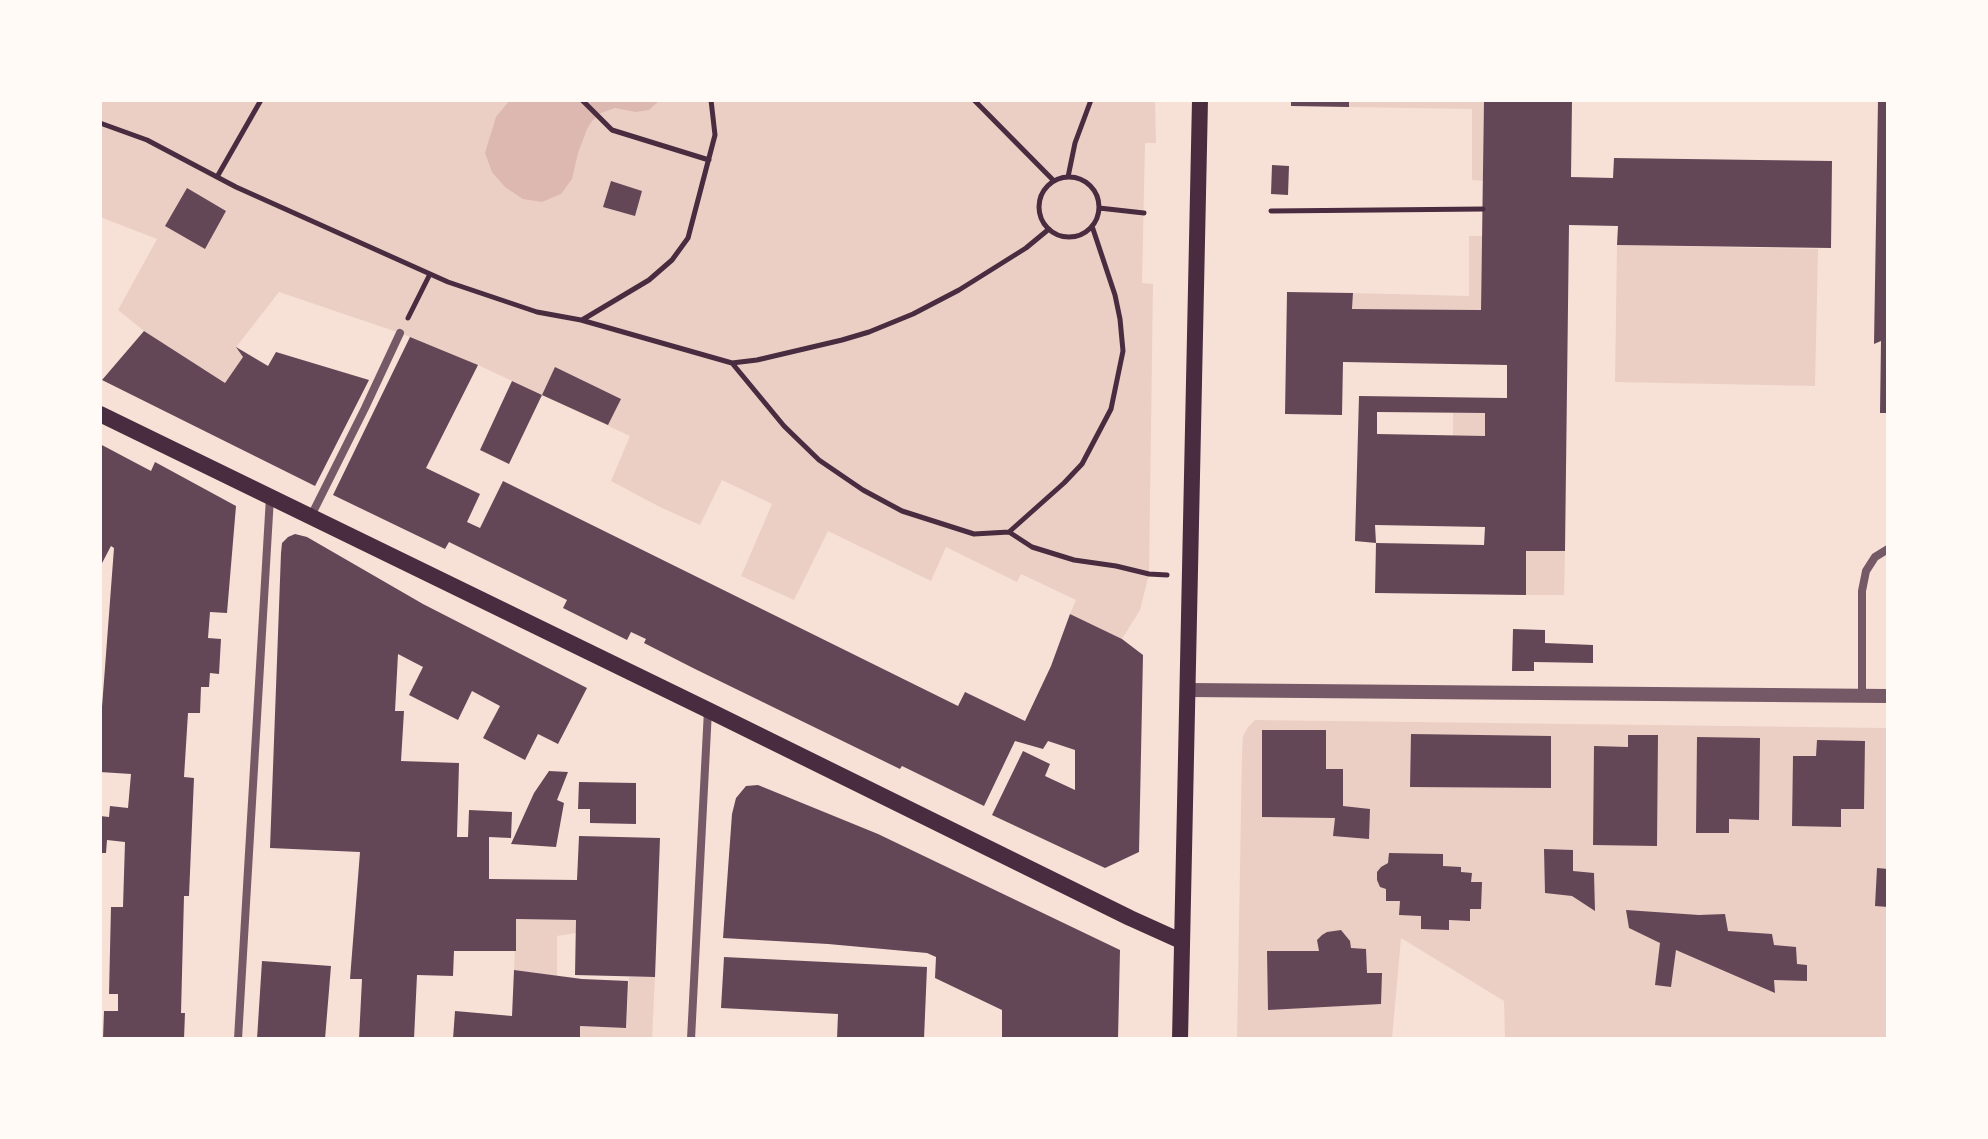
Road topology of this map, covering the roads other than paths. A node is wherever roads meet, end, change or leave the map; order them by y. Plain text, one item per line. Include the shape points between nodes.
1 (1200, 100) edge
2 (400, 333) road end
3 (100, 414) edge
4 (270, 497) junction
5 (311, 516) junction
6 (1888, 549) edge
7 (1189, 690) junction
8 (1862, 696) junction
9 (1888, 696) edge
10 (708, 710) junction
11 (1181, 941) junction
12 (238, 1039) edge
13 (691, 1039) edge
14 (1180, 1039) edge

1 - 7 main road
2 - 5 street
3 - 4 main road
4 - 5 main road
4 - 12 street
5 - 10 main road
6 - 8 street via 1866,571 1862,591
7 - 8 street
7 - 11 main road
8 - 9 street
10 - 11 main road
10 - 13 street
11 - 14 main road

